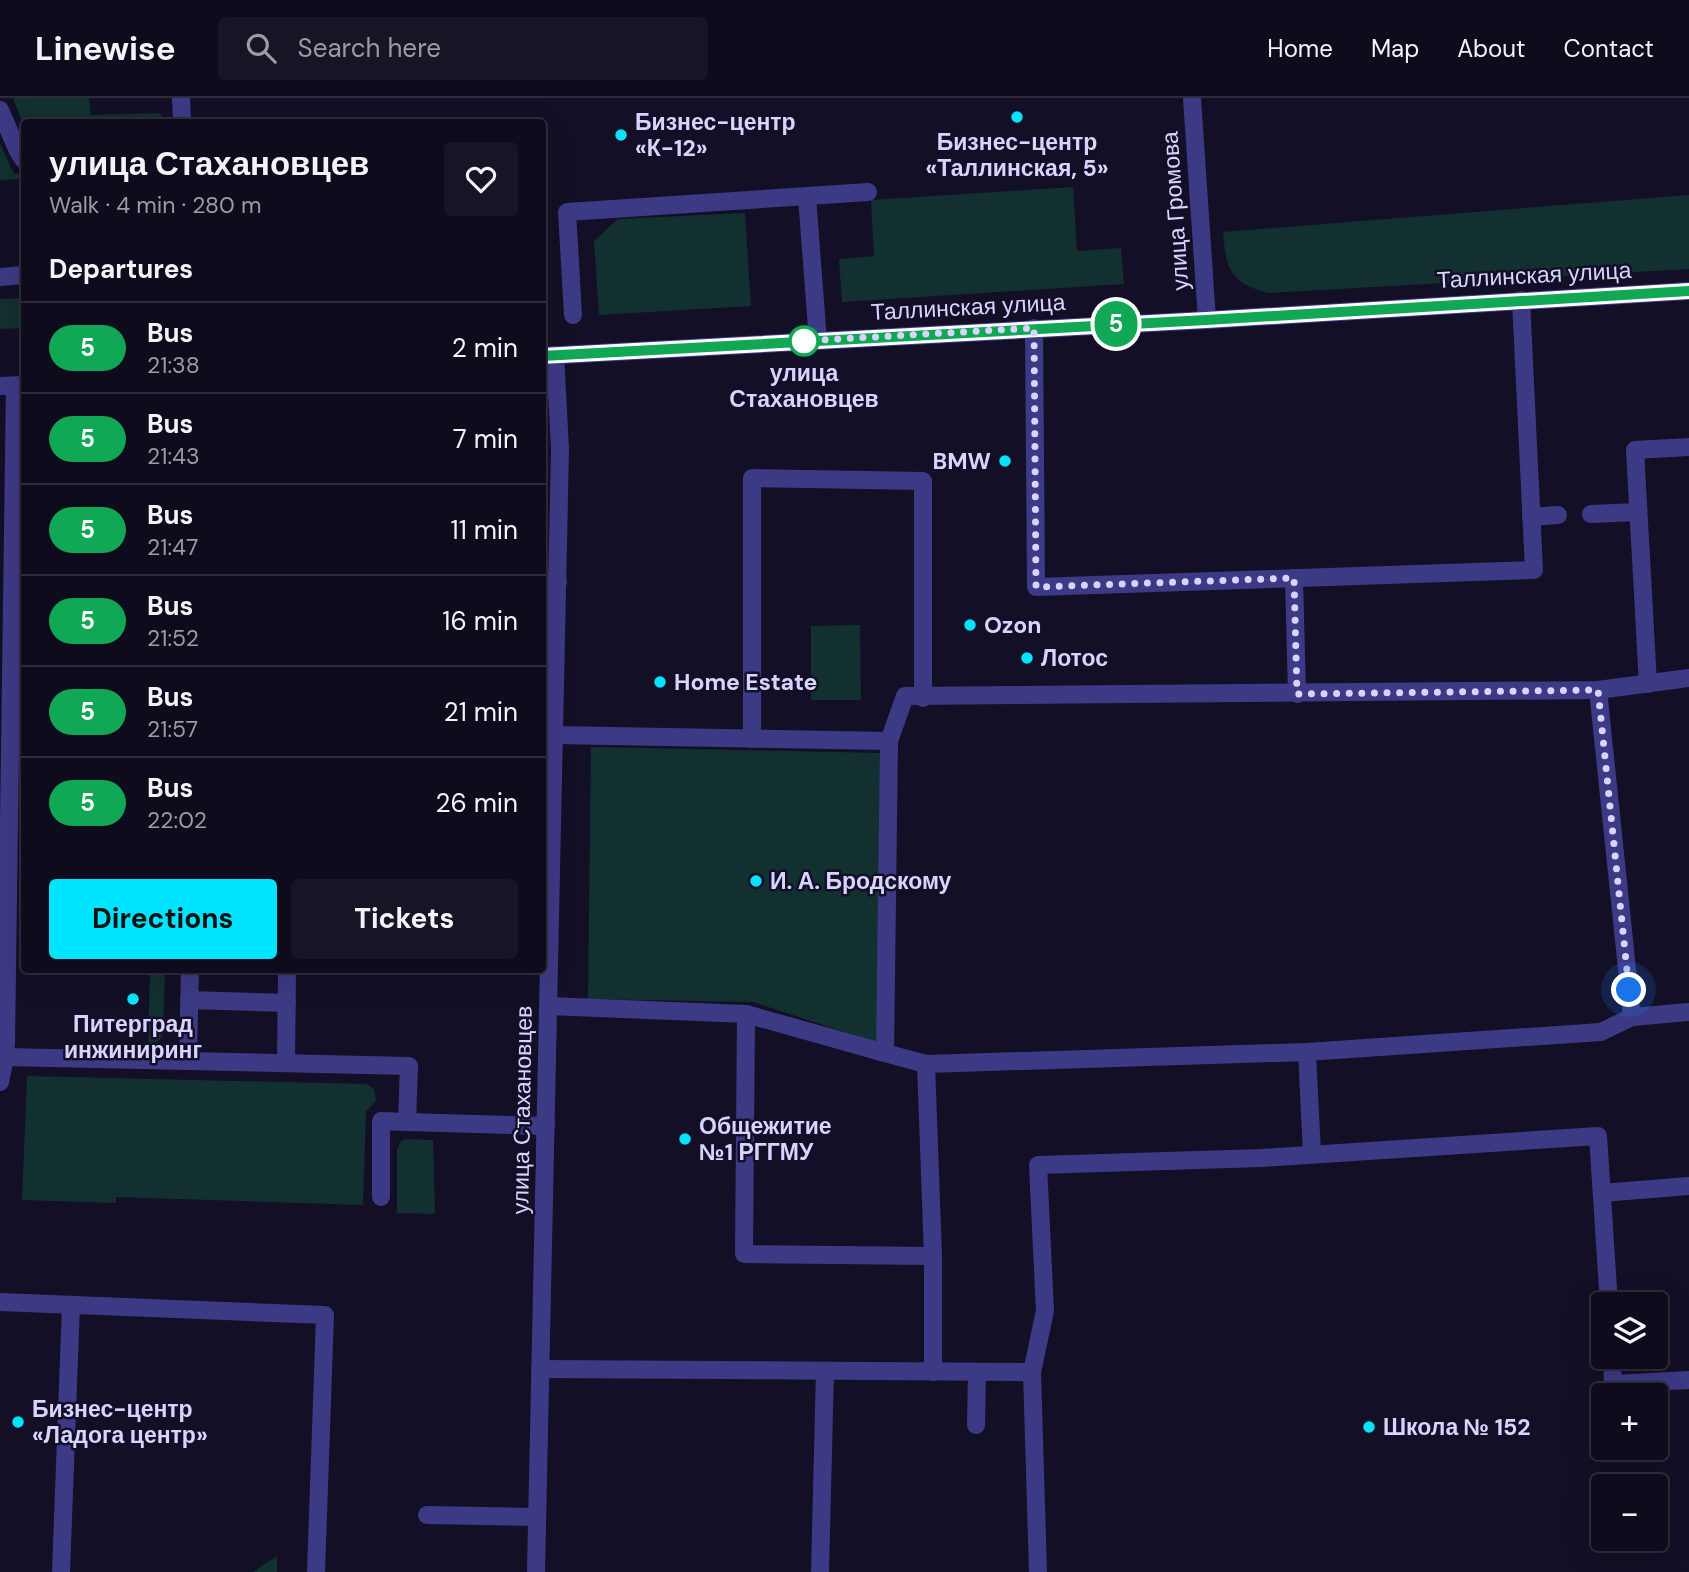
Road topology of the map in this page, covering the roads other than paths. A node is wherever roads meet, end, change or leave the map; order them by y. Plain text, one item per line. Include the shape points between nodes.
1 (181, 98) edge
2 (1192, 98) edge
3 (0, 110) edge
4 (182, 119) edge
5 (21, 156) edge
6 (868, 192) dead end
7 (807, 197) junction
8 (21, 275) edge
9 (0, 277) edge
10 (1689, 290) edge
11 (1521, 300) junction
12 (573, 315) dead end
13 (1206, 320) junction
14 (1034, 328) junction
15 (818, 341) junction
16 (549, 356) edge
17 (13, 386) edge
18 (1689, 447) edge
19 (1637, 512) junction
20 (1591, 514) dead end
21 (1558, 515) dead end
22 (1531, 517) junction
23 (1294, 578) junction
24 (550, 582) edge
25 (18, 617) edge
26 (6, 654) edge
27 (1689, 678) edge
28 (1648, 684) junction
29 (1598, 690) junction
30 (1297, 694) junction
31 (923, 698) junction
32 (555, 735) junction
33 (752, 738) junction
34 (889, 741) junction
35 (190, 973) edge
36 (287, 973) edge
37 (189, 1000) junction
38 (287, 1003) junction
39 (549, 1006) junction
40 (1689, 1012) edge
41 (746, 1014) junction
42 (1632, 1017) junction
43 (1307, 1052) junction
44 (885, 1053) junction
45 (5, 1057) junction
46 (188, 1061) junction
47 (286, 1063) junction
48 (926, 1064) junction
49 (0, 1082) edge
50 (407, 1122) junction
51 (546, 1126) junction
52 (1312, 1154) junction
53 (1689, 1186) edge
54 (1602, 1193) junction
55 (381, 1197) dead end
56 (933, 1256) junction
57 (1608, 1292) edge
58 (0, 1302) edge
59 (71, 1305) junction
60 (540, 1369) junction
61 (1612, 1369) edge
62 (825, 1371) junction
63 (1032, 1371) junction
64 (933, 1372) junction
65 (977, 1372) junction
66 (1689, 1380) edge
67 (976, 1425) dead end
68 (427, 1515) dead end
69 (537, 1517) junction
70 (61, 1572) edge
71 (316, 1572) edge
72 (536, 1572) edge
73 (820, 1572) edge
74 (1038, 1572) edge

1 - 4 street
2 - 13 street, улица Громова
3 - 5 street
6 - 7 street
7 - 12 street via 567,212
7 - 15 street
8 - 9 street
10 - 11 street, Таллинская улица
11 - 13 street, Таллинская улица
11 - 22 street
13 - 14 street, Таллинская улица
14 - 15 street, Таллинская улица
14 - 23 street via 1036,587
15 - 16 street, Таллинская улица
16 - 24 street, улица Стахановцев via 561,449
17 - 25 street
18 - 19 street via 1635,450
19 - 20 street
19 - 28 street
21 - 22 street
22 - 23 street via 1534,570
23 - 30 street
24 - 32 street, улица Стахановцев
25 - 26 street
26 - 45 street
27 - 28 street
28 - 29 street
29 - 30 street
29 - 42 street
30 - 31 street
31 - 33 street via 923,481 752,478
31 - 34 street via 905,696
32 - 33 street
32 - 39 street, улица Стахановцев
33 - 34 street
34 - 44 street
35 - 37 street
36 - 38 street
37 - 38 street
37 - 46 street
38 - 47 street
39 - 41 street
39 - 51 street, улица Стахановцев
40 - 42 street
41 - 44 street
41 - 56 street via 744,1254
42 - 43 street via 1601,1032
43 - 48 street
43 - 52 street
44 - 48 street
45 - 46 street
45 - 49 street
46 - 47 street
47 - 50 street via 409,1066
48 - 56 street
50 - 51 street
50 - 55 street via 381,1121
51 - 60 street, улица Стахановцев
52 - 54 street via 1598,1136
52 - 63 street via 1038,1165 1045,1311
53 - 54 street
54 - 57 street
56 - 64 street
58 - 59 street
59 - 70 street
59 - 71 street via 325,1315
60 - 62 street
60 - 69 street, улица Стахановцев
61 - 66 street via 1613,1384
62 - 64 street
62 - 73 street
63 - 65 street
63 - 74 street
64 - 65 street
65 - 67 street
68 - 69 street
69 - 72 street, улица Стахановцев

